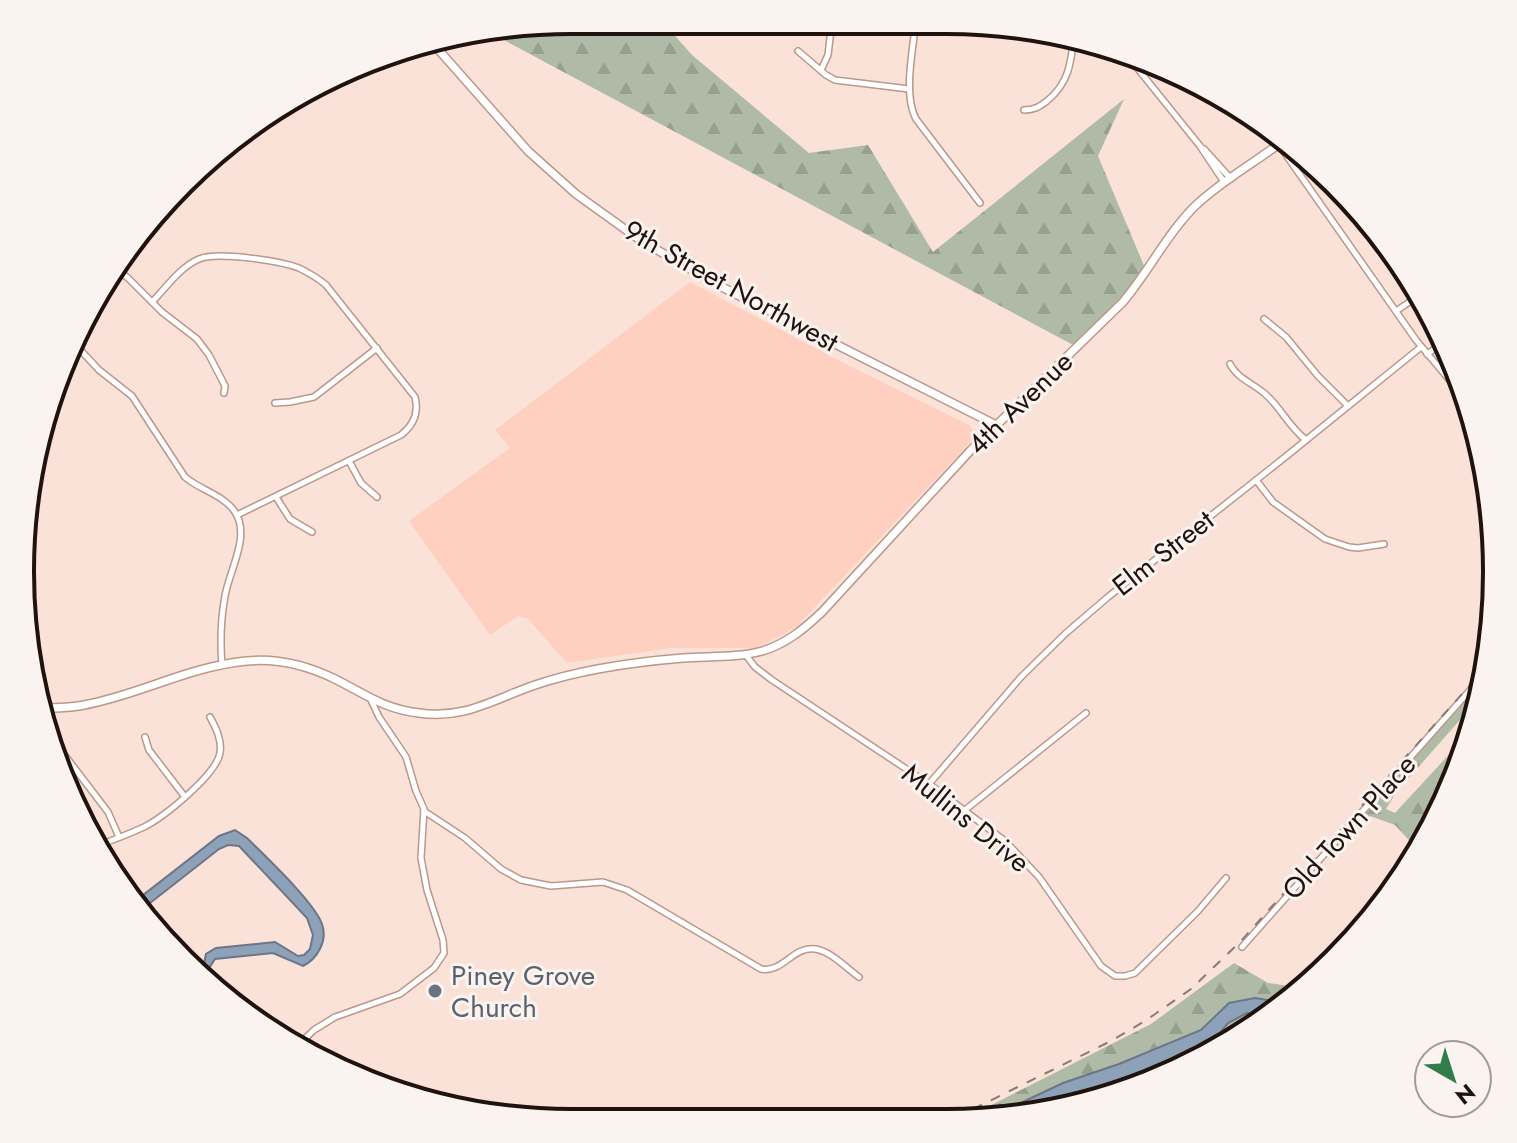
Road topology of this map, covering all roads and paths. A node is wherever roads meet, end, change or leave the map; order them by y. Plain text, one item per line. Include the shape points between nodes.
1 (830, 34) edge
2 (915, 34) edge
3 (1071, 49) edge
4 (439, 50) edge
5 (798, 51) dead end
6 (821, 70) junction
7 (1139, 71) edge
8 (909, 89) junction
9 (1024, 110) dead end
10 (1275, 147) edge
11 (1297, 165) edge
12 (1228, 181) junction
13 (980, 203) dead end
14 (124, 275) edge
15 (152, 302) junction
16 (1410, 302) edge
17 (1396, 311) junction
18 (1264, 319) dead end
19 (1421, 347) junction
20 (377, 348) junction
21 (1435, 349) edge
22 (81, 351) edge
23 (1427, 354) junction
24 (1230, 364) dead end
25 (1446, 376) edge
26 (224, 393) dead end
27 (275, 403) dead end
28 (1348, 406) junction
29 (996, 425) junction
30 (1306, 440) junction
31 (349, 461) junction
32 (1256, 480) junction
33 (276, 497) junction
34 (377, 497) dead end
35 (237, 515) junction
36 (312, 532) dead end
37 (1384, 544) dead end
38 (745, 654) junction
39 (222, 665) junction
40 (1470, 691) edge
41 (371, 700) junction
42 (51, 708) edge
43 (1086, 713) dead end
44 (210, 717) dead end
45 (145, 737) dead end
46 (69, 761) edge
47 (929, 784) junction
48 (185, 797) junction
49 (965, 810) junction
50 (424, 811) junction
51 (119, 837) junction
52 (107, 842) edge
53 (1226, 878) dead end
54 (1242, 947) dead end
55 (1115, 976) junction
56 (859, 977) dead end
57 (1119, 983) dead end
58 (305, 1038) edge

1 - 6 street
2 - 8 street
3 - 9 street via 1061,87 1037,108
4 - 29 street, 9th Street Northwest via 528,151 640,240
5 - 6 street
6 - 8 street via 840,81
7 - 12 street
8 - 13 street via 916,119
10 - 12 street, 4th Avenue
11 - 17 street
12 - 29 street, 4th Avenue via 1183,219 1123,302
14 - 15 street
15 - 20 street via 200,258 286,264 326,285
15 - 26 street via 202,345
16 - 17 street
17 - 19 street
18 - 28 street
19 - 23 street
19 - 28 street, Elm Street
20 - 27 street via 314,397
20 - 31 street via 413,393 416,415 401,435
21 - 23 street
22 - 35 street via 132,396 185,477 225,501
23 - 25 street
24 - 30 street via 1267,395
28 - 30 street, Elm Street
29 - 38 street, 4th Avenue via 807,626 781,643
30 - 32 street, Elm Street
31 - 33 street
31 - 34 street
32 - 37 street via 1273,502 1325,539 1358,548
32 - 47 street, Elm Street via 1053,644
33 - 35 street
33 - 36 street via 290,519
35 - 39 street via 240,542 224,601
38 - 41 street, 4th Avenue via 586,672 455,714 416,713
38 - 47 street, Mullins Drive via 772,680
39 - 41 street, 4th Avenue via 263,660 294,664 338,680
39 - 42 street, 4th Avenue via 94,703
40 - 54 street, Old Town Place
41 - 50 street via 406,757
43 - 49 street
44 - 48 street via 220,741 218,759
45 - 48 street
46 - 51 street via 108,812
47 - 49 street, Mullins Drive
48 - 51 street via 147,825
49 - 55 street, Mullins Drive via 1029,865 1101,966
50 - 56 street via 521,880 551,886 609,883 761,969 815,949
50 - 58 street via 420,850 443,956 400,994 335,1017
51 - 52 street
53 - 55 street via 1140,969
55 - 57 street, Mullins Drive

